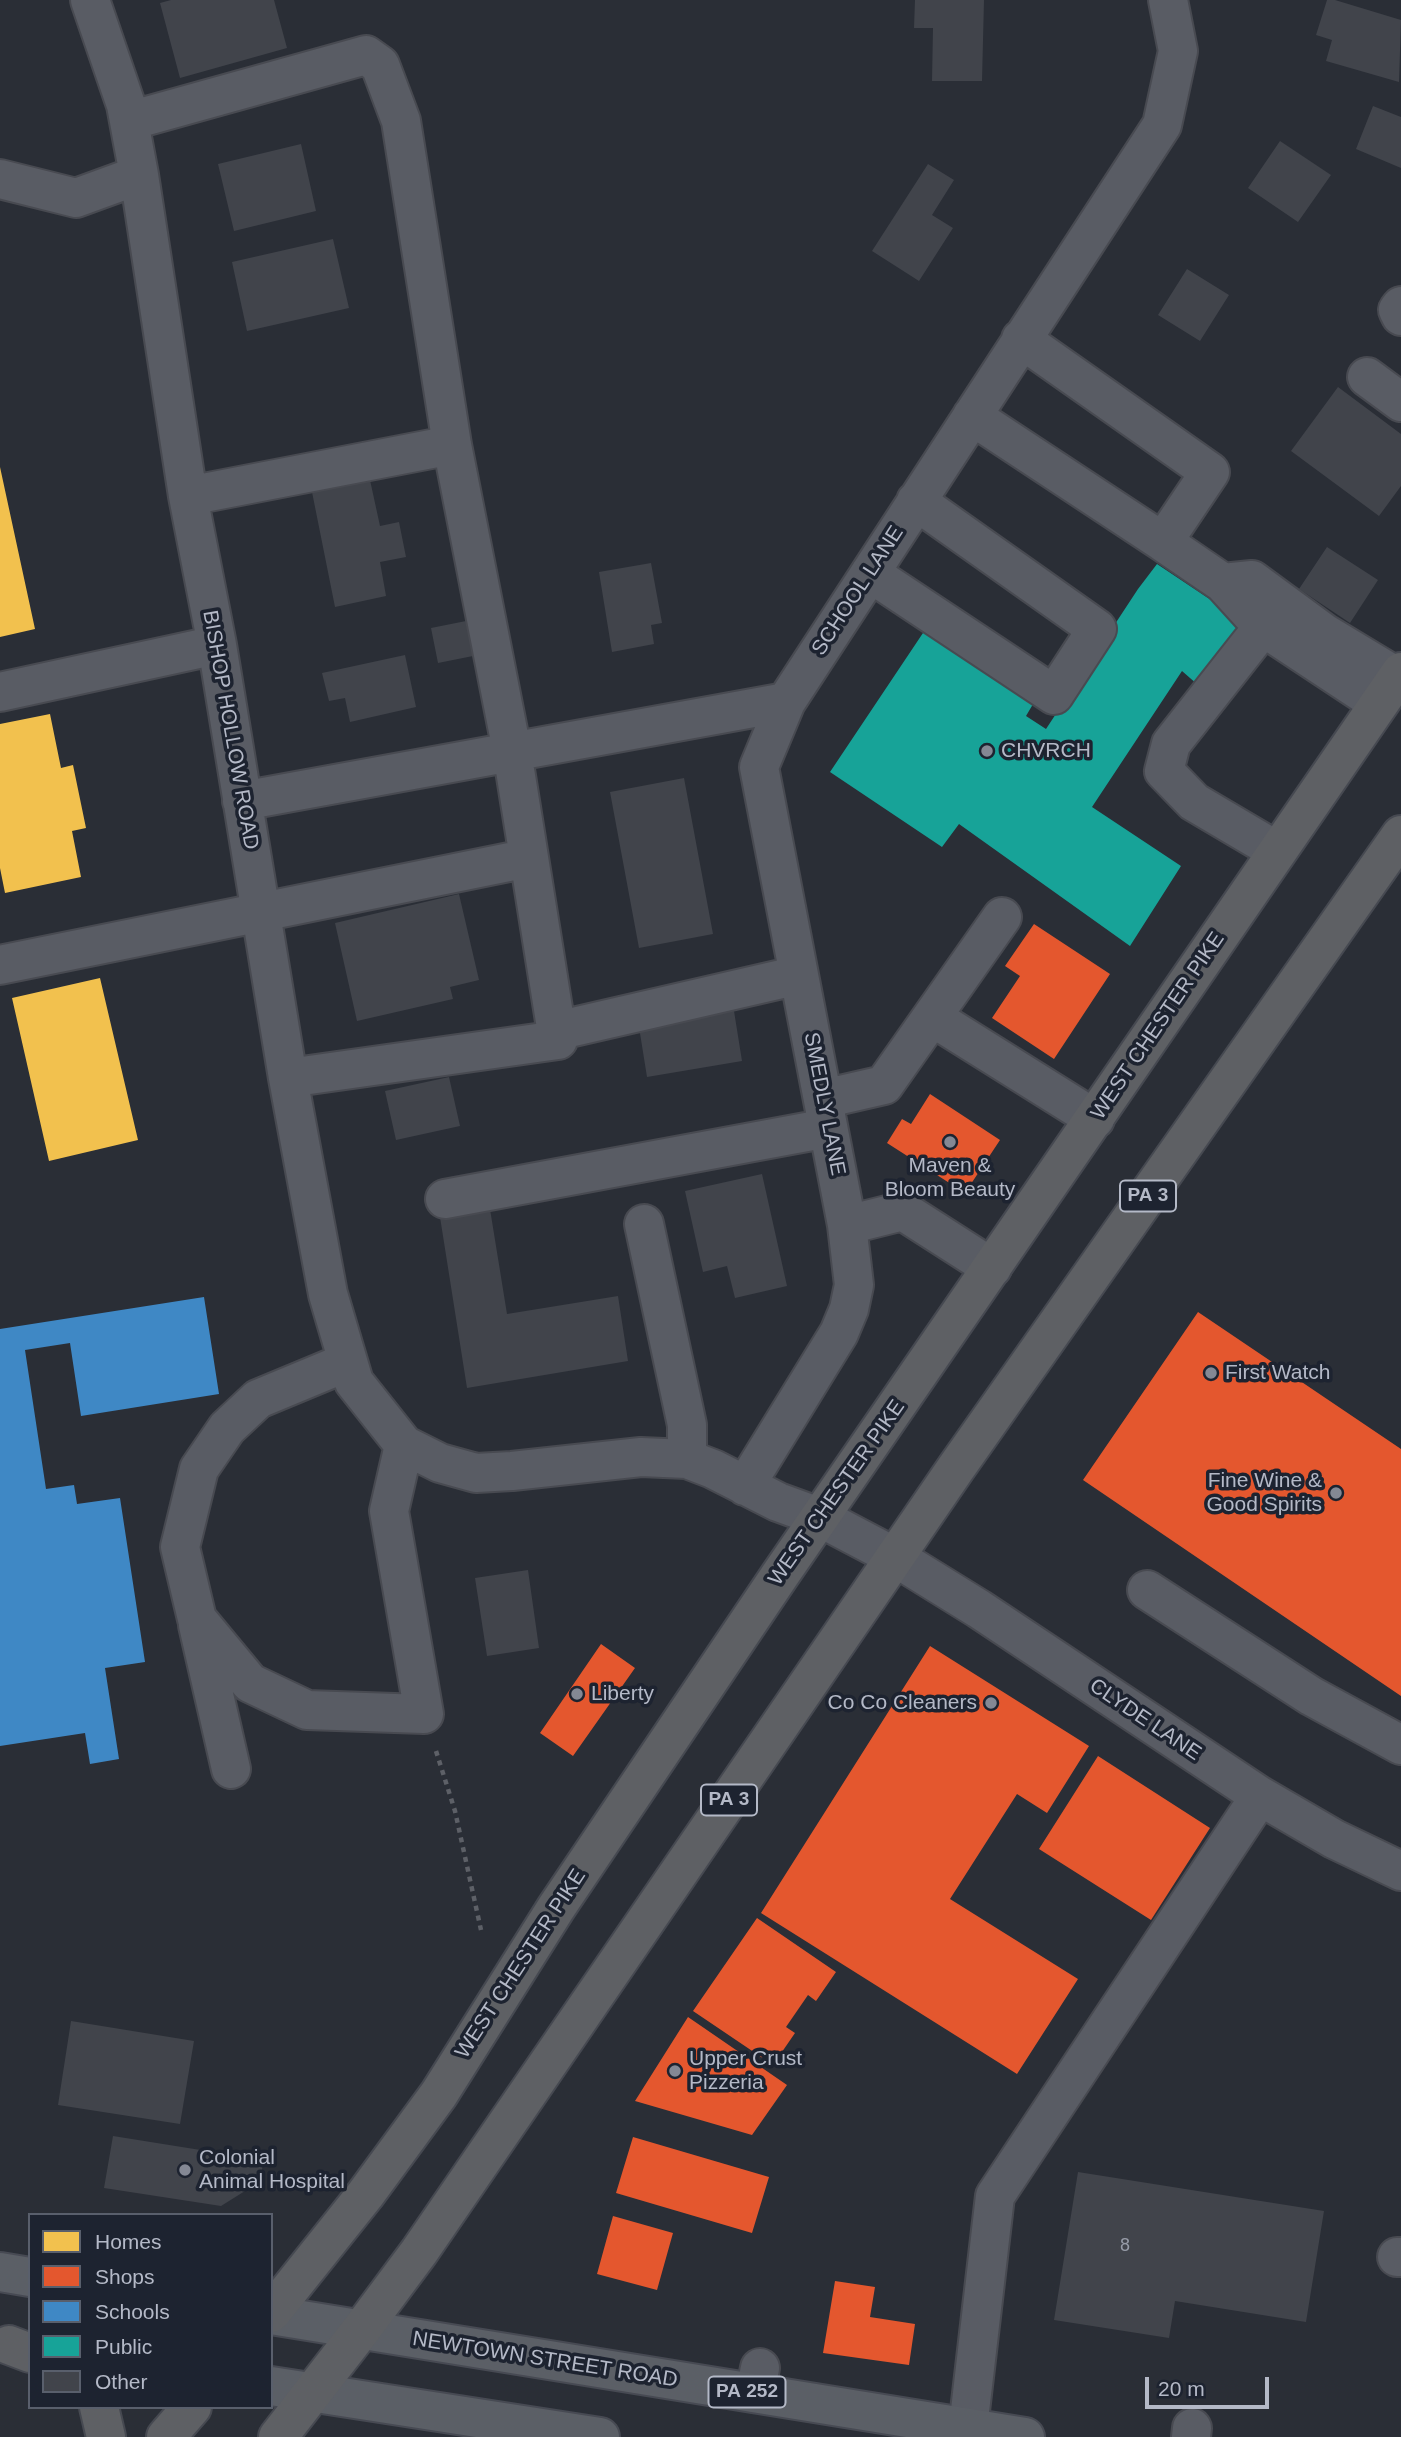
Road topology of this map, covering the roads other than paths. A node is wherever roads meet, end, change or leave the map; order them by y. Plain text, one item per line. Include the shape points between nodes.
1 (90, 0) edge
2 (1168, 0) edge
3 (129, 121) junction
4 (139, 175) junction
5 (0, 179) edge
6 (1401, 306) edge
7 (1401, 316) edge
8 (1021, 339) junction
9 (1367, 377) dead end
10 (1401, 402) edge
11 (972, 416) junction
12 (452, 445) junction
13 (188, 496) junction
14 (916, 501) junction
15 (1163, 542) junction
16 (870, 573) junction
17 (1223, 583) junction
18 (1263, 627) junction
19 (217, 645) junction
20 (1392, 684) edge
21 (0, 692) edge
22 (786, 702) junction
23 (512, 751) junction
24 (242, 801) junction
25 (1395, 847) edge
26 (1277, 851) junction
27 (529, 858) junction
28 (261, 914) junction
29 (1002, 917) dead end
30 (0, 965) edge
31 (799, 975) junction
32 (932, 1017) junction
33 (556, 1031) junction
34 (288, 1078) junction
35 (826, 1113) junction
36 (1095, 1119) junction
37 (445, 1199) dead end
38 (644, 1224) dead end
39 (847, 1225) junction
40 (992, 1268) junction
41 (348, 1362) junction
42 (404, 1445) junction
43 (687, 1459) junction
44 (745, 1486) junction
45 (819, 1517) junction
46 (895, 1557) junction
47 (1147, 1590) dead end
48 (197, 1619) junction
49 (1401, 1745) edge
50 (231, 1769) dead end
51 (1259, 1796) junction
52 (1401, 1871) edge
53 (0, 2272) edge
54 (28, 2277) edge
55 (273, 2311) edge
56 (273, 2314) edge
57 (361, 2330) junction
58 (273, 2386) edge
59 (314, 2392) junction
60 (99, 2409) edge
61 (190, 2409) edge
62 (968, 2428) junction
63 (106, 2437) edge
64 (166, 2437) edge
65 (278, 2437) edge
66 (600, 2437) edge
67 (1025, 2437) edge

1 - 3 street, BISHOP HOLLOW ROAD
2 - 8 street, SCHOOL LANE via 1178,51 1162,125
3 - 4 street, BISHOP HOLLOW ROAD
3 - 12 street via 366,55 380,65 401,121
4 - 5 street via 76,198
4 - 13 street, BISHOP HOLLOW ROAD
6 - 7 street
8 - 11 street, SCHOOL LANE
8 - 15 street via 1210,472
9 - 10 street
11 - 14 street, SCHOOL LANE
11 - 15 street
12 - 13 street
12 - 23 street
13 - 19 street, BISHOP HOLLOW ROAD
14 - 16 street, SCHOOL LANE
14 - 16 street via 1097,629 1054,695
15 - 17 street
16 - 22 street, SCHOOL LANE
17 - 18 street
17 - 20 street via 1252,580
18 - 20 street
18 - 26 street via 1171,744 1164,771 1194,802
19 - 21 street
19 - 24 street, BISHOP HOLLOW ROAD
20 - 26 highway, WEST CHESTER PIKE
22 - 23 street
22 - 31 street, SMEDLY LANE via 759,767
23 - 24 street
23 - 27 street
24 - 28 street, BISHOP HOLLOW ROAD
25 - 46 highway, PA 3
26 - 36 highway, WEST CHESTER PIKE
27 - 28 street
27 - 33 street
28 - 30 street
28 - 34 street, BISHOP HOLLOW ROAD
29 - 32 street
31 - 33 street
31 - 35 street, SMEDLY LANE
32 - 35 street via 884,1085
32 - 36 street
33 - 34 street via 558,1040
34 - 41 street, BISHOP HOLLOW ROAD via 328,1294
35 - 37 street
35 - 39 street, SMEDLY LANE
36 - 40 highway, WEST CHESTER PIKE
38 - 43 street via 687,1425
39 - 40 street via 903,1211
39 - 44 street, SMEDLY LANE via 854,1285 849,1309 839,1333
40 - 45 highway, WEST CHESTER PIKE
41 - 42 street, BISHOP HOLLOW ROAD via 354,1382
41 - 48 street via 258,1399 227,1428 199,1469 180,1547
42 - 43 street, BISHOP HOLLOW ROAD via 440,1463 476,1473 641,1457
42 - 48 street via 389,1511 424,1714 307,1710 250,1683
43 - 44 street, BISHOP HOLLOW ROAD
44 - 45 street, BISHOP HOLLOW ROAD
45 - 46 street, BISHOP HOLLOW ROAD
45 - 55 highway, WEST CHESTER PIKE via 556,1908 439,2094
46 - 51 street, CLYDE LANE
46 - 57 highway, PA 3 via 471,2178
47 - 49 street via 1311,1696
48 - 50 street
51 - 52 street, CLYDE LANE
51 - 62 street via 1131,1964 1009,2148 995,2196 975,2230
53 - 54 main road
56 - 57 main road, NEWTOWN STREET ROAD / PA 252
57 - 59 highway, PA 3
57 - 62 main road, NEWTOWN STREET ROAD / PA 252 via 758,2381
58 - 59 main road
59 - 65 highway, PA 3
59 - 66 main road
60 - 63 highway
61 - 64 highway
62 - 67 main road, NEWTOWN STREET ROAD / PA 252

